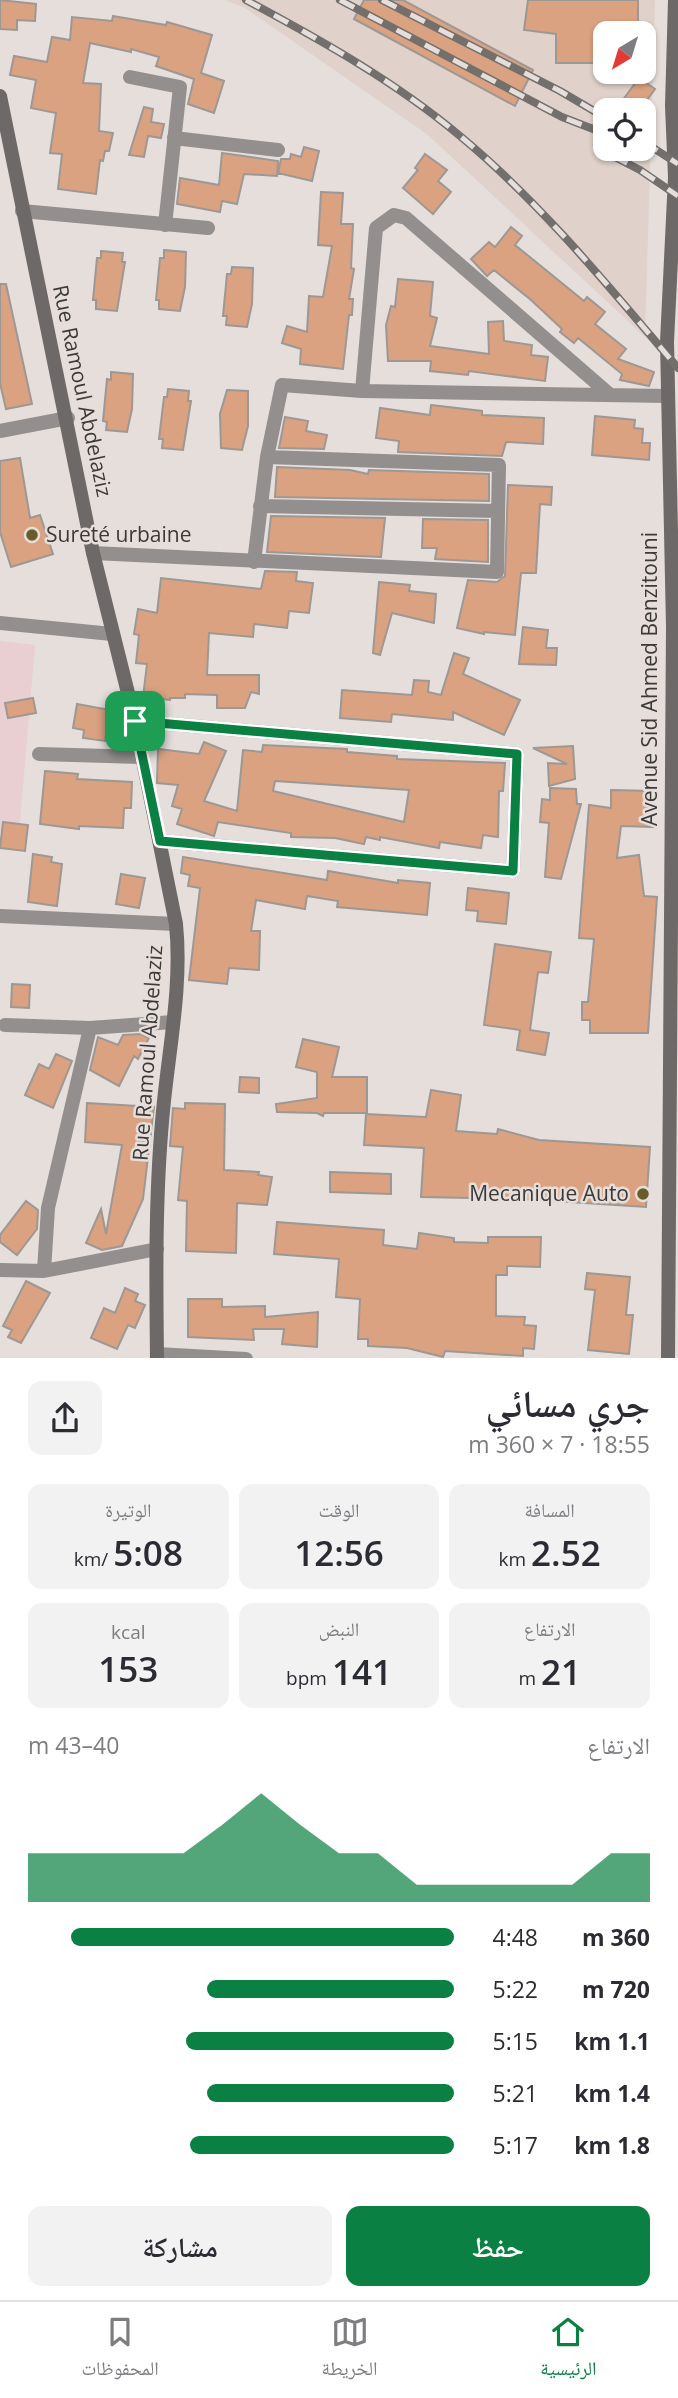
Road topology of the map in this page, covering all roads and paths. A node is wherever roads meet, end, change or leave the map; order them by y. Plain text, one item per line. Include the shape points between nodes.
1 (675, 0) edge
2 (130, 78) dead end
3 (0, 96) edge
4 (675, 107) edge
5 (174, 138) junction
6 (278, 150) dead end
7 (22, 211) junction
8 (165, 225) junction
9 (208, 228) dead end
10 (362, 391) junction
11 (608, 393) junction
12 (668, 396) junction
13 (68, 418) junction
14 (0, 431) edge
15 (267, 457) junction
16 (260, 506) junction
17 (498, 511) junction
18 (93, 553) junction
19 (254, 562) junction
20 (0, 624) edge
21 (112, 634) junction
22 (135, 721) junction
23 (38, 754) dead end
24 (141, 757) junction
25 (160, 841) junction
26 (0, 916) edge
27 (176, 924) junction
28 (675, 996) edge
29 (173, 1022) junction
30 (5, 1026) dead end
31 (90, 1028) junction
32 (673, 1144) edge
33 (157, 1249) junction
34 (0, 1270) edge
35 (44, 1271) junction
36 (157, 1356) edge
37 (216, 1358) edge
38 (668, 1358) edge

1 - 4 main road, Avenue Sid Ahmed Benzitouni
2 - 5 street via 180,87
3 - 7 main road, Rue Ramoul Abdelaziz
4 - 12 main road, Avenue Sid Ahmed Benzitouni
5 - 6 street
5 - 8 street
7 - 8 street
7 - 13 main road, Rue Ramoul Abdelaziz
8 - 9 street
10 - 11 street
10 - 11 street via 376,228 394,215 406,218
10 - 15 street via 282,385
11 - 12 street
12 - 28 main road, Avenue Sid Ahmed Benzitouni
13 - 14 street
13 - 18 main road, Rue Ramoul Abdelaziz
15 - 16 street
15 - 17 street via 499,465
16 - 17 street
16 - 19 street
17 - 19 street via 497,572
18 - 19 street
18 - 21 main road, Rue Ramoul Abdelaziz
20 - 21 street
21 - 22 main road, Rue Ramoul Abdelaziz
22 - 24 main road, Rue Ramoul Abdelaziz
22 - 25 street via 517,754 513,871
23 - 24 street
24 - 25 main road, Rue Ramoul Abdelaziz
25 - 27 main road, Rue Ramoul Abdelaziz
26 - 27 street
27 - 29 main road, Rue Ramoul Abdelaziz
28 - 32 main road, Avenue Sid Ahmed Benzitouni
29 - 31 street
29 - 33 main road, Rue Ramoul Abdelaziz via 163,1103
30 - 31 street
31 - 35 street via 48,1208
32 - 38 main road, Avenue Sid Ahmed Benzitouni
33 - 35 street
33 - 36 main road, Rue Ramoul Abdelaziz
34 - 35 street
36 - 37 street

